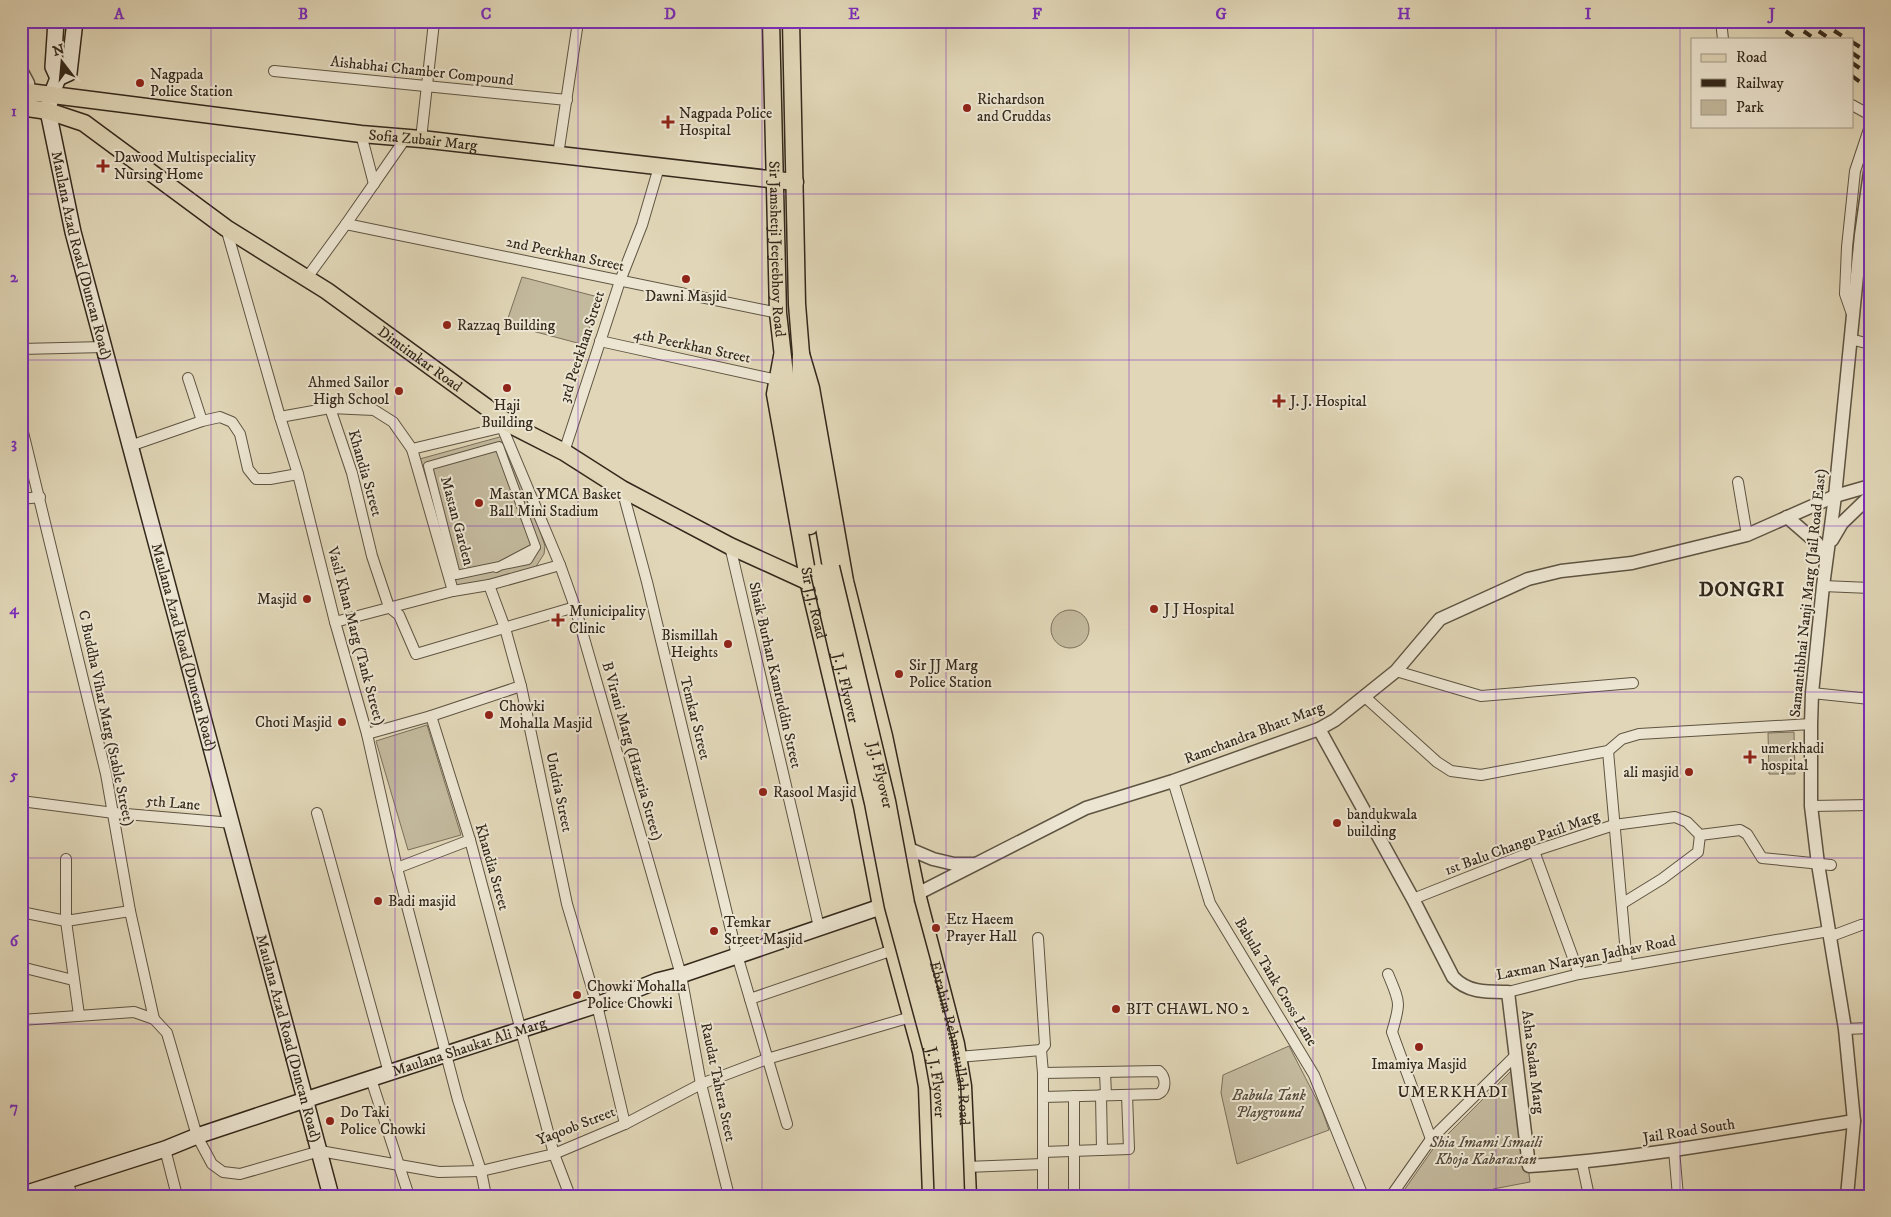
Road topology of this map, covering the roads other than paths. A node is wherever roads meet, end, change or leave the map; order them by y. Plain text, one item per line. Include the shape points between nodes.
1 (56, 21) edge
2 (74, 21) edge
3 (430, 21) edge
4 (574, 21) edge
5 (771, 21) edge
6 (790, 21) edge
7 (1721, 21) edge
8 (1723, 38) edge
9 (21, 70) edge
10 (274, 71) dead end
11 (58, 78) junction
12 (427, 87) junction
13 (26, 100) edge
14 (567, 100) junction
15 (50, 103) junction
16 (1854, 106) edge
17 (1870, 115) edge
18 (1870, 126) edge
19 (362, 134) junction
20 (413, 139) junction
21 (558, 156) junction
22 (658, 167) junction
23 (1870, 172) edge
24 (776, 180) junction
25 (795, 182) junction
26 (374, 184) junction
27 (346, 224) junction
28 (226, 228) junction
29 (306, 279) junction
30 (620, 281) junction
31 (778, 313) junction
32 (1853, 317) junction
33 (1850, 339) junction
34 (600, 341) junction
35 (1870, 344) edge
36 (104, 347) junction
37 (21, 349) edge
38 (801, 354) junction
39 (782, 356) junction
40 (188, 378) dead end
41 (777, 380) junction
42 (330, 408) junction
43 (280, 417) junction
44 (202, 421) junction
45 (21, 424) edge
46 (507, 426) junction
47 (130, 446) junction
48 (412, 449) junction
49 (564, 452) junction
50 (298, 474) junction
51 (1738, 482) dead end
52 (1870, 486) edge
53 (622, 488) junction
54 (1835, 496) junction
55 (1870, 496) edge
56 (40, 497) junction
57 (21, 499) edge
58 (1787, 517) junction
59 (1747, 535) junction
60 (730, 546) junction
61 (1827, 553) junction
62 (560, 564) junction
63 (496, 568) joint
64 (820, 574) junction
65 (490, 585) junction
66 (1823, 586) junction
67 (1870, 588) edge
68 (453, 591) junction
69 (389, 607) junction
70 (575, 607) junction
71 (335, 622) junction
72 (505, 628) junction
73 (1396, 671) junction
74 (1633, 683) dead end
75 (521, 686) junction
76 (1812, 693) junction
77 (1365, 697) junction
78 (1870, 699) edge
79 (431, 716) junction
80 (1811, 724) junction
81 (1319, 729) junction
82 (367, 734) junction
83 (1608, 751) junction
84 (1173, 780) junction
85 (21, 801) edge
86 (1870, 805) edge
87 (1812, 806) junction
88 (114, 813) junction
89 (318, 813) dead end
90 (233, 823) junction
91 (1614, 825) junction
92 (1700, 835) junction
93 (470, 840) junction
94 (907, 848) junction
95 (1534, 851) junction
96 (66, 859) dead end
97 (978, 863) junction
98 (1818, 864) junction
99 (1831, 865) dead end
100 (397, 868) junction
101 (917, 894) junction
102 (1413, 899) junction
103 (1623, 903) junction
104 (881, 906) junction
105 (130, 911) junction
106 (21, 912) edge
107 (66, 921) junction
108 (1870, 924) edge
109 (819, 927) junction
110 (1829, 934) junction
111 (1038, 938) dead end
112 (893, 950) junction
113 (737, 955) junction
114 (1627, 965) junction
115 (21, 967) edge
116 (1388, 974) dead end
117 (1578, 974) junction
118 (680, 975) junction
119 (74, 980) junction
120 (1508, 992) junction
121 (750, 999) junction
122 (597, 1005) junction
123 (80, 1015) junction
124 (911, 1017) junction
125 (154, 1019) junction
126 (21, 1020) edge
127 (521, 1028) junction
128 (1870, 1028) edge
129 (1845, 1029) junction
130 (1041, 1050) junction
131 (447, 1054) junction
132 (1516, 1055) junction
133 (958, 1057) junction
134 (767, 1059) junction
135 (1104, 1072) junction
136 (389, 1073) junction
137 (1043, 1073) junction
138 (371, 1079) junction
139 (701, 1084) junction
140 (1103, 1095) junction
141 (1127, 1095) junction
142 (1074, 1096) junction
143 (1042, 1097) junction
144 (304, 1100) junction
145 (1854, 1121) junction
146 (625, 1124) junction
147 (787, 1124) dead end
148 (197, 1136) junction
149 (1430, 1139) junction
150 (165, 1149) junction
151 (1102, 1150) junction
152 (1674, 1150) junction
153 (320, 1151) junction
154 (1074, 1151) junction
155 (1043, 1152) junction
156 (554, 1154) junction
157 (1582, 1163) junction
158 (1043, 1164) junction
159 (398, 1165) junction
160 (1529, 1166) joint
161 (966, 1167) junction
162 (482, 1171) junction
163 (67, 1180) junction
164 (1074, 1191) dead end
165 (1043, 1192) dead end
166 (21, 1195) edge
167 (72, 1196) edge
168 (177, 1196) edge
169 (331, 1196) edge
170 (409, 1196) edge
171 (486, 1196) edge
172 (570, 1196) edge
173 (729, 1196) edge
174 (932, 1196) edge
175 (943, 1196) edge
176 (956, 1196) edge
177 (968, 1196) edge
178 (1363, 1196) edge
179 (1391, 1196) edge
180 (1589, 1196) edge
181 (1678, 1196) edge
182 (1847, 1196) edge

1 - 11 main road via 52,67
2 - 11 main road via 69,73
3 - 12 street via 434,22
4 - 14 street via 578,22
5 - 24 main road, Sir Jamshetji Jeejeebhoy Road
6 - 25 main road, Sir Jamshetji Jeejeebhoy Road
7 - 8 street
9 - 13 street
10 - 12 street, Aishabhai Chamber Compound
11 - 15 main road
12 - 14 street, Aishabhai Chamber Compound
12 - 20 street
13 - 15 main road
14 - 21 street
15 - 19 main road, Sofia Zubair Marg
15 - 28 main road, Dimtimkar Road via 84,123
15 - 36 main road, Maulana Azad Road (Duncan Road) via 73,232
16 - 17 street
18 - 32 street via 1855,171 1847,247 1845,294
19 - 20 main road, Sofia Zubair Marg
19 - 26 street
20 - 21 main road, Sofia Zubair Marg
20 - 26 street
21 - 22 main road, Sofia Zubair Marg
22 - 24 main road, Sofia Zubair Marg
22 - 30 street, 3rd Peerkhan Street via 642,225
23 - 32 street, Samanthbhai Nanji Marg (Jail Road East)
24 - 25 main road, Sofia Zubair Marg
24 - 31 main road, Sir Jamshetji Jeejeebhoy Road
25 - 38 main road, Sir Jamshetji Jeejeebhoy Road
26 - 27 street
27 - 29 street
27 - 30 street, 2nd Peerkhan Street
28 - 29 main road, Dimtimkar Road
28 - 43 street, Vasil Khan Marg (Tank Street)
29 - 46 main road, Dimtimkar Road via 327,291
30 - 31 street, 2nd Peerkhan Street
30 - 34 street, 3rd Peerkhan Street
31 - 39 main road, Sir Jamshetji Jeejeebhoy Road
32 - 33 street, Samanthbhai Nanji Marg (Jail Road East)
33 - 35 street
33 - 54 street, Samanthbhai Nanji Marg (Jail Road East)
34 - 41 street, 4th Peerkhan Street
34 - 49 street, 3rd Peerkhan Street
36 - 37 street
36 - 47 main road, Maulana Azad Road (Duncan Road)
38 - 64 main road, J.J. Flyover via 800,390
38 - 94 main road via 811,388 845,581 884,736
39 - 41 main road, Sir J.J. Road
39 - 64 main road, J. J. Flyover
40 - 44 street
41 - 64 main road, Sir J.J. Road via 775,394
42 - 43 street
42 - 48 street via 374,410 393,422
42 - 69 street, Khandia Street via 352,473 372,556
43 - 50 street, Vasil Khan Marg (Tank Street)
44 - 47 street
44 - 50 street via 220,417 232,422 240,434 248,469 256,479
45 - 56 street, C Buddha Vihar Marg (Stable Street)
46 - 48 street
46 - 49 main road, Dimtimkar Road
46 - 62 street, B Virani Marg (Hazaria Street)
47 - 90 main road, Maulana Azad Road (Duncan Road)
48 - 68 street
49 - 53 main road, Dimtimkar Road
50 - 71 street, Vasil Khan Marg (Tank Street)
51 - 59 street
52 - 54 street, Ramchandra Bhatt Marg
53 - 60 main road, Dimtimkar Road
53 - 113 street, Temkar Street
54 - 58 street, Ramchandra Bhatt Marg
54 - 61 street, Samanthbhai Nanji Marg (Jail Road East)
55 - 61 street via 1842,523
56 - 57 street
56 - 88 street, C Buddha Vihar Marg (Stable Street)
58 - 59 street, Ramchandra Bhatt Marg
58 - 61 street
59 - 73 street, Ramchandra Bhatt Marg via 1632,563 1560,571 1528,579 1440,619
60 - 64 main road, Dimtimkar Road
60 - 109 street, Shaik Burhan Kamruddin Street
61 - 66 street, Samanthbhai Nanji Marg (Jail Road East)
62 - 65 street
62 - 70 street, B Virani Marg (Hazaria Street)
63 - 63 street, Mastan Garden via 528,560 536,547 499,446 428,466 456,575
64 - 104 main road, Sir J.J. Road
64 - 175 main road, J. J. Flyover, bridge via 872,795 893,906 932,1050 938,1089
64 - 176 main road, J.J. Flyover, bridge via 886,800 906,903 945,1047 952,1087
65 - 68 street
65 - 72 street, Undria Street
66 - 67 street
66 - 76 street, Samanthbhai Nanji Marg (Jail Road East)
68 - 69 street
69 - 71 street
69 - 72 street, Khandia Street via 399,615 416,654
70 - 72 street
70 - 118 street, B Virani Marg (Hazaria Street)
71 - 82 street, Vasil Khan Marg (Tank Street)
72 - 75 street, Undria Street
73 - 74 street via 1481,696
73 - 77 street, Ramchandra Bhatt Marg
75 - 79 street
75 - 122 street, Undria Street via 567,904
76 - 78 street
76 - 80 street, Samanthbhai Nanji Marg (Jail Road East)
77 - 81 street, Ramchandra Bhatt Marg
77 - 83 street via 1451,771 1481,775
79 - 82 street
79 - 93 street, Khandia Street
80 - 83 street via 1639,734 1622,739
80 - 87 street, Samanthbhai Nanji Marg (Jail Road East)
81 - 84 street, Ramchandra Bhatt Marg
81 - 102 street, Laxman Narayan Jadhav Road
82 - 100 street, Vasil Khan Marg (Tank Street)
83 - 91 street
84 - 97 street, Ramchandra Bhatt Marg via 1086,808
84 - 178 street, Babula Tank Cross Lane via 1210,903 1314,1074
85 - 88 street, 5th Lane
86 - 87 street
87 - 98 street, Samanthbhai Nanji Marg (Jail Road East)
88 - 90 street, 5th Lane
88 - 105 street, C Buddha Vihar Marg (Stable Street)
89 - 136 street
90 - 144 main road, Maulana Azad Road (Duncan Road)
91 - 92 street, 1st Balu Changu Patil Marg via 1675,817 1688,822
91 - 95 street, 1st Balu Changu Patil Marg
91 - 103 street
92 - 98 street via 1740,830 1747,834 1762,858
92 - 103 street via 1698,852
93 - 100 street
93 - 127 street, Khandia Street
94 - 97 street via 954,864
94 - 101 main road
95 - 102 street, 1st Balu Changu Patil Marg
95 - 117 street
96 - 107 street
97 - 101 street, Ramchandra Bhatt Marg
98 - 99 street
98 - 110 street, Samanthbhai Nanji Marg (Jail Road East)
100 - 131 street, Vasil Khan Marg (Tank Street)
101 - 104 main road, Maulana Shaukat Ali Marg
101 - 133 main road, Ebrahim Rehmatullah Road
102 - 120 street, Laxman Narayan Jadhav Road via 1453,977 1460,984 1475,991
103 - 114 street
104 - 109 main road, Maulana Shaukat Ali Marg
104 - 112 main road, Ebrahim Rehmatullah Road
105 - 107 street
105 - 125 street, C Buddha Vihar Marg (Stable Street)
106 - 107 street
107 - 119 street
108 - 110 street, Laxman Narayan Jadhav Road
109 - 113 main road, Maulana Shaukat Ali Marg
110 - 114 street, Laxman Narayan Jadhav Road
110 - 129 street, Samanthbhai Nanji Marg (Jail Road East)
111 - 130 street via 1044,1045
112 - 121 street
112 - 124 main road, Ebrahim Rehmatullah Road
113 - 118 main road, Maulana Shaukat Ali Marg
113 - 121 street, Temkar Street
114 - 117 street, Laxman Narayan Jadhav Road
115 - 119 street
116 - 149 street via 1399,1006 1392,1032
117 - 120 street, Laxman Narayan Jadhav Road
118 - 122 main road, Maulana Shaukat Ali Marg
118 - 139 street, Raudat Tahera Steet
119 - 123 street
120 - 132 street, Asha Sadan Marg
121 - 134 street, Temkar Street
122 - 127 main road, Maulana Shaukat Ali Marg
122 - 146 street, Undria Street
123 - 125 street via 134,1012
123 - 126 street
124 - 134 street, Yaqoob Street
124 - 174 main road, Ebrahim Rehmatullah Road via 927,1087
125 - 148 street, Yaqoob Street via 167,1033
127 - 131 main road, Maulana Shaukat Ali Marg
127 - 156 street, Khandia Street
128 - 129 street
129 - 145 street, Samanthbhai Nanji Marg (Jail Road East)
130 - 133 street
130 - 137 street
131 - 136 main road, Maulana Shaukat Ali Marg
131 - 162 street, Vasil Khan Marg (Tank Street) via 458,1100
132 - 149 street
132 - 160 street, Asha Sadan Marg
133 - 161 main road, Ebrahim Rehmatullah Road via 963,1086
134 - 139 street, Yaqoob Street
134 - 147 street, Temkar Street
135 - 137 street
135 - 140 street
135 - 141 street via 1159,1071 1162,1074 1162,1092
136 - 138 main road, Maulana Shaukat Ali Marg
137 - 143 street
138 - 144 main road, Maulana Shaukat Ali Marg
138 - 159 street
139 - 146 street, Yaqoob Street
139 - 173 street, Raudat Tahera Steet
140 - 141 street
140 - 142 street
140 - 151 street
141 - 151 street via 1128,1149
142 - 143 street
142 - 154 street
143 - 155 street
144 - 148 main road, Maulana Shaukat Ali Marg
144 - 153 main road, Maulana Azad Road (Duncan Road)
145 - 152 street, Jail Road South
145 - 182 street, Samanthbhai Nanji Marg (Jail Road East)
146 - 156 street, Yaqoob Street
148 - 150 main road, Maulana Shaukat Ali Marg
148 - 153 street, Yaqoob Street via 212,1164 224,1172 240,1174
149 - 179 street
150 - 163 main road, Maulana Shaukat Ali Marg
150 - 168 street
151 - 154 street
152 - 157 street, Jail Road South
152 - 181 street
153 - 159 street, Yaqoob Street
153 - 169 main road, Maulana Azad Road (Duncan Road)
154 - 155 street
154 - 164 street
155 - 158 street
156 - 162 street, Yaqoob Street
156 - 172 street, Khandia Street
157 - 160 street, Jail Road South
157 - 180 street
158 - 161 street
158 - 165 street
159 - 162 street, Yaqoob Street via 439,1172
159 - 170 street
161 - 177 main road, Ebrahim Rehmatullah Road
162 - 171 street, Vasil Khan Marg (Tank Street)
163 - 166 main road, Maulana Shaukat Ali Marg
163 - 167 street

